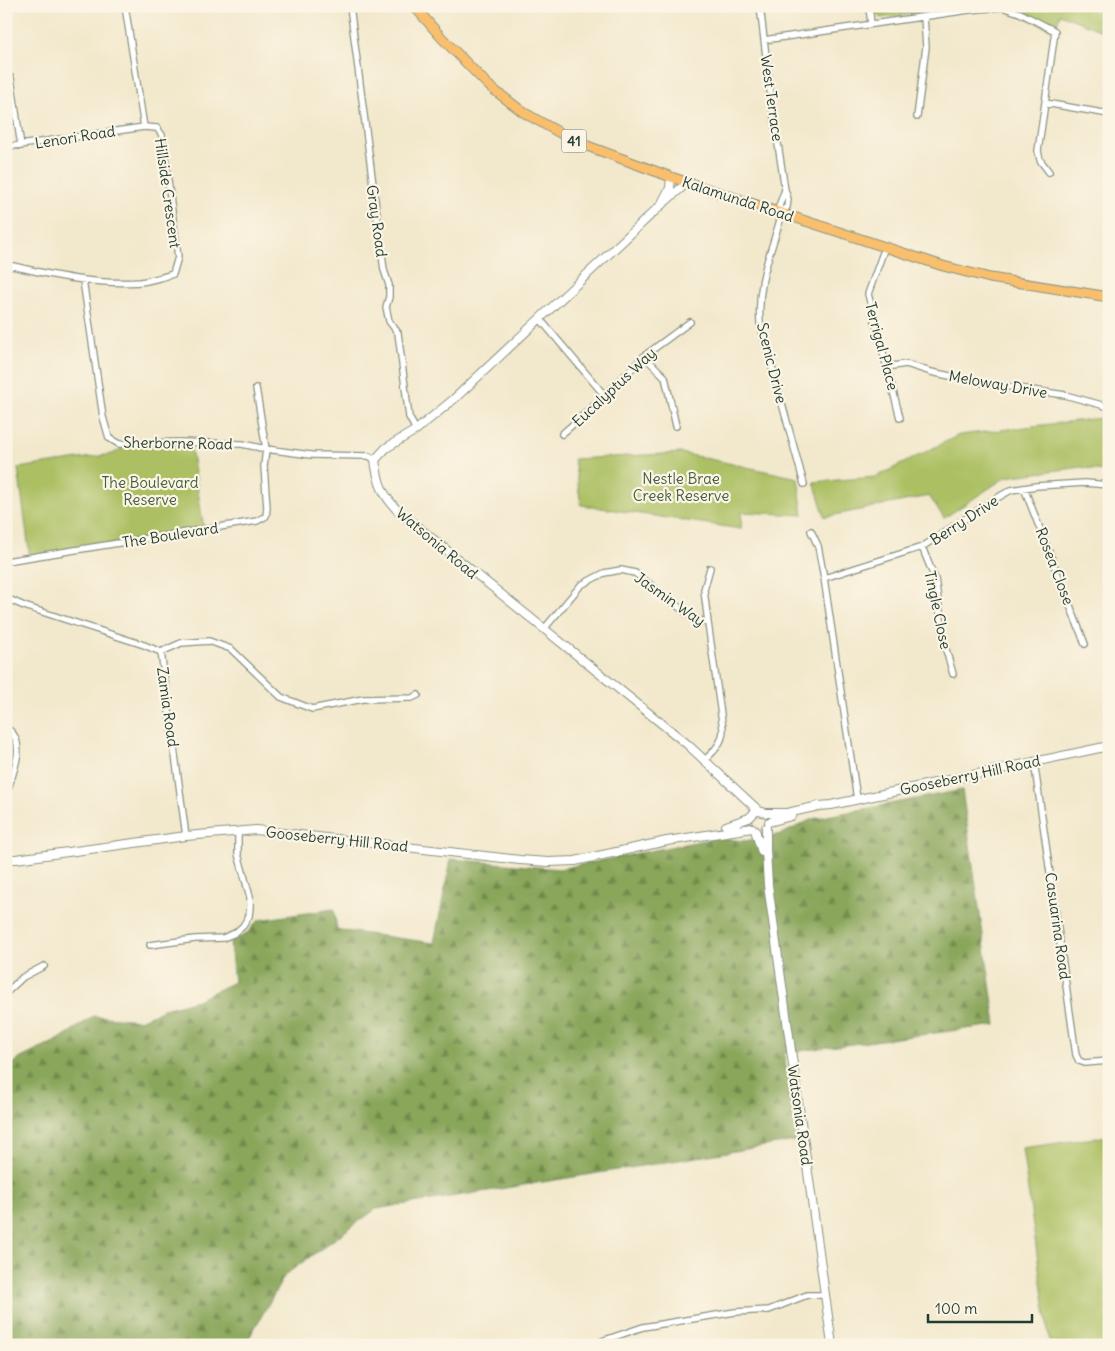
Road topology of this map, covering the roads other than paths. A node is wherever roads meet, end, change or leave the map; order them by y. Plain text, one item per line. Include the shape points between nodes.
1 (125, 6) edge
2 (350, 6) edge
3 (414, 6) edge
4 (760, 6) edge
5 (869, 6) edge
6 (924, 17) junction
7 (871, 24) junction
8 (764, 40) junction
9 (11, 78) dead end
10 (1045, 103) junction
11 (1109, 114) edge
12 (917, 117) dead end
13 (144, 127) junction
14 (21, 146) junction
15 (6, 147) edge
16 (1048, 172) dead end
17 (671, 177) junction
18 (688, 182) junction
19 (658, 207) junction
20 (782, 213) junction
21 (885, 247) junction
22 (6, 268) edge
23 (83, 280) junction
24 (1109, 297) edge
25 (540, 319) junction
26 (690, 322) dead end
27 (644, 356) junction
28 (887, 367) junction
29 (256, 388) dead end
30 (605, 396) junction
31 (1109, 407) edge
32 (900, 418) dead end
33 (676, 426) dead end
34 (416, 430) junction
35 (562, 434) dead end
36 (266, 449) junction
37 (374, 460) junction
38 (804, 484) dead end
39 (1109, 486) edge
40 (1024, 488) junction
41 (811, 531) dead end
42 (922, 547) junction
43 (6, 562) edge
44 (710, 568) dead end
45 (824, 578) junction
46 (6, 598) edge
47 (708, 623) junction
48 (544, 630) junction
49 (1085, 644) dead end
50 (160, 652) junction
51 (953, 674) dead end
52 (418, 695) dead end
53 (6, 728) edge
54 (1109, 746) edge
55 (704, 761) junction
56 (1034, 761) junction
57 (6, 794) edge
58 (746, 798) junction
59 (857, 799) junction
60 (831, 805) junction
61 (763, 812) junction
62 (750, 817) junction
63 (767, 825) junction
64 (753, 829) junction
65 (238, 831) junction
66 (186, 836) junction
67 (667, 841) junction
68 (6, 859) edge
69 (768, 885) junction
70 (150, 945) dead end
71 (44, 966) dead end
72 (6, 992) edge
73 (1109, 1061) edge
74 (825, 1295) junction
75 (595, 1345) edge
76 (832, 1345) edge

1 - 13 street, Hillside Crescent
2 - 34 street, Gray Road via 384,270 389,285 386,306 398,333 409,417
3 - 17 main road, Kalamunda Road / 41 via 489,86 523,112 574,141
4 - 8 street, West Terrace
5 - 7 street
6 - 7 street
6 - 10 street via 1002,7 1055,30
6 - 12 street via 926,47
7 - 8 street
8 - 20 street, West Terrace via 784,190 779,206
9 - 14 street
10 - 11 street
10 - 16 street via 1038,151
13 - 14 street, Lenori Road
13 - 23 street, Hillside Crescent via 157,128 162,135 178,257 174,274 142,282
14 - 15 street, Lenori Road
17 - 18 main road, Kalamunda Road / 41
17 - 19 street via 670,188
18 - 19 street
18 - 20 main road, Kalamunda Road / 41
19 - 25 street
20 - 21 main road, Kalamunda Road / 41
20 - 38 street, Scenic Drive via 761,282 760,323
21 - 24 main road, Kalamunda Road / 41 via 990,278
21 - 28 street, Terrigal Place via 868,294
22 - 23 street via 13,266
23 - 36 street, Sherborne Road via 103,417 109,438 120,444 242,444
25 - 30 street
25 - 34 street via 454,400
26 - 27 street, Eucalyptus Way
27 - 30 street, Eucalyptus Way
27 - 33 street via 665,377
28 - 31 street, Meloway Drive via 906,364 931,372 1065,395
28 - 32 street, Terrigal Place
29 - 36 street, The Boulevard
30 - 35 street, Eucalyptus Way
34 - 37 street via 386,448
36 - 37 street, Sherborne Road via 311,455 360,455
36 - 43 street, The Boulevard via 264,466 268,508 266,516 257,521
37 - 48 street, Watsonia Road via 377,481 386,499
39 - 40 street, Berry Drive via 1085,483
40 - 42 street, Berry Drive via 1011,490 997,498
40 - 49 street, Rosea Close
41 - 45 street via 818,546
42 - 45 street, Berry Drive
42 - 51 street, Tingle Close via 935,579 945,646
44 - 47 street via 704,590
45 - 59 street
46 - 50 street, Zamia Road
47 - 48 street, Jasmin Way via 693,618 635,573 622,570 604,573 581,585
47 - 55 street, Jasmin Way via 723,739
48 - 55 street, Watsonia Road
50 - 52 street via 181,643 209,640 231,649 281,697 312,709 364,699 412,698
50 - 66 street, Zamia Road
53 - 57 street via 12,732 18,745
54 - 56 street, Gooseberry Hill Road
55 - 58 street, Watsonia Road
56 - 59 street, Gooseberry Hill Road
56 - 73 street, Casuarina Road via 1076,1055 1079,1062
58 - 61 street, Watsonia Road
58 - 62 street
59 - 60 street, Gooseberry Hill Road
60 - 61 street, Gooseberry Hill Road via 787,813
60 - 63 street, Gooseberry Hill Road
61 - 62 street via 756,811
61 - 63 street via 769,817
62 - 64 street
62 - 67 street, Gooseberry Hill Road via 736,824 693,832
63 - 64 street via 761,831
63 - 69 street, Watsonia Road
64 - 67 street, Gooseberry Hill Road
64 - 69 street, Watsonia Road via 761,845
65 - 66 street, Gooseberry Hill Road
65 - 67 street, Gooseberry Hill Road via 270,831 539,862 566,862
65 - 70 street via 238,854 250,897 249,916 243,926 223,938
66 - 68 street, Gooseberry Hill Road
69 - 74 street, Watsonia Road
71 - 72 street via 23,977
74 - 75 street via 807,1295 770,1310 735,1312 643,1327
74 - 76 street, Watsonia Road

